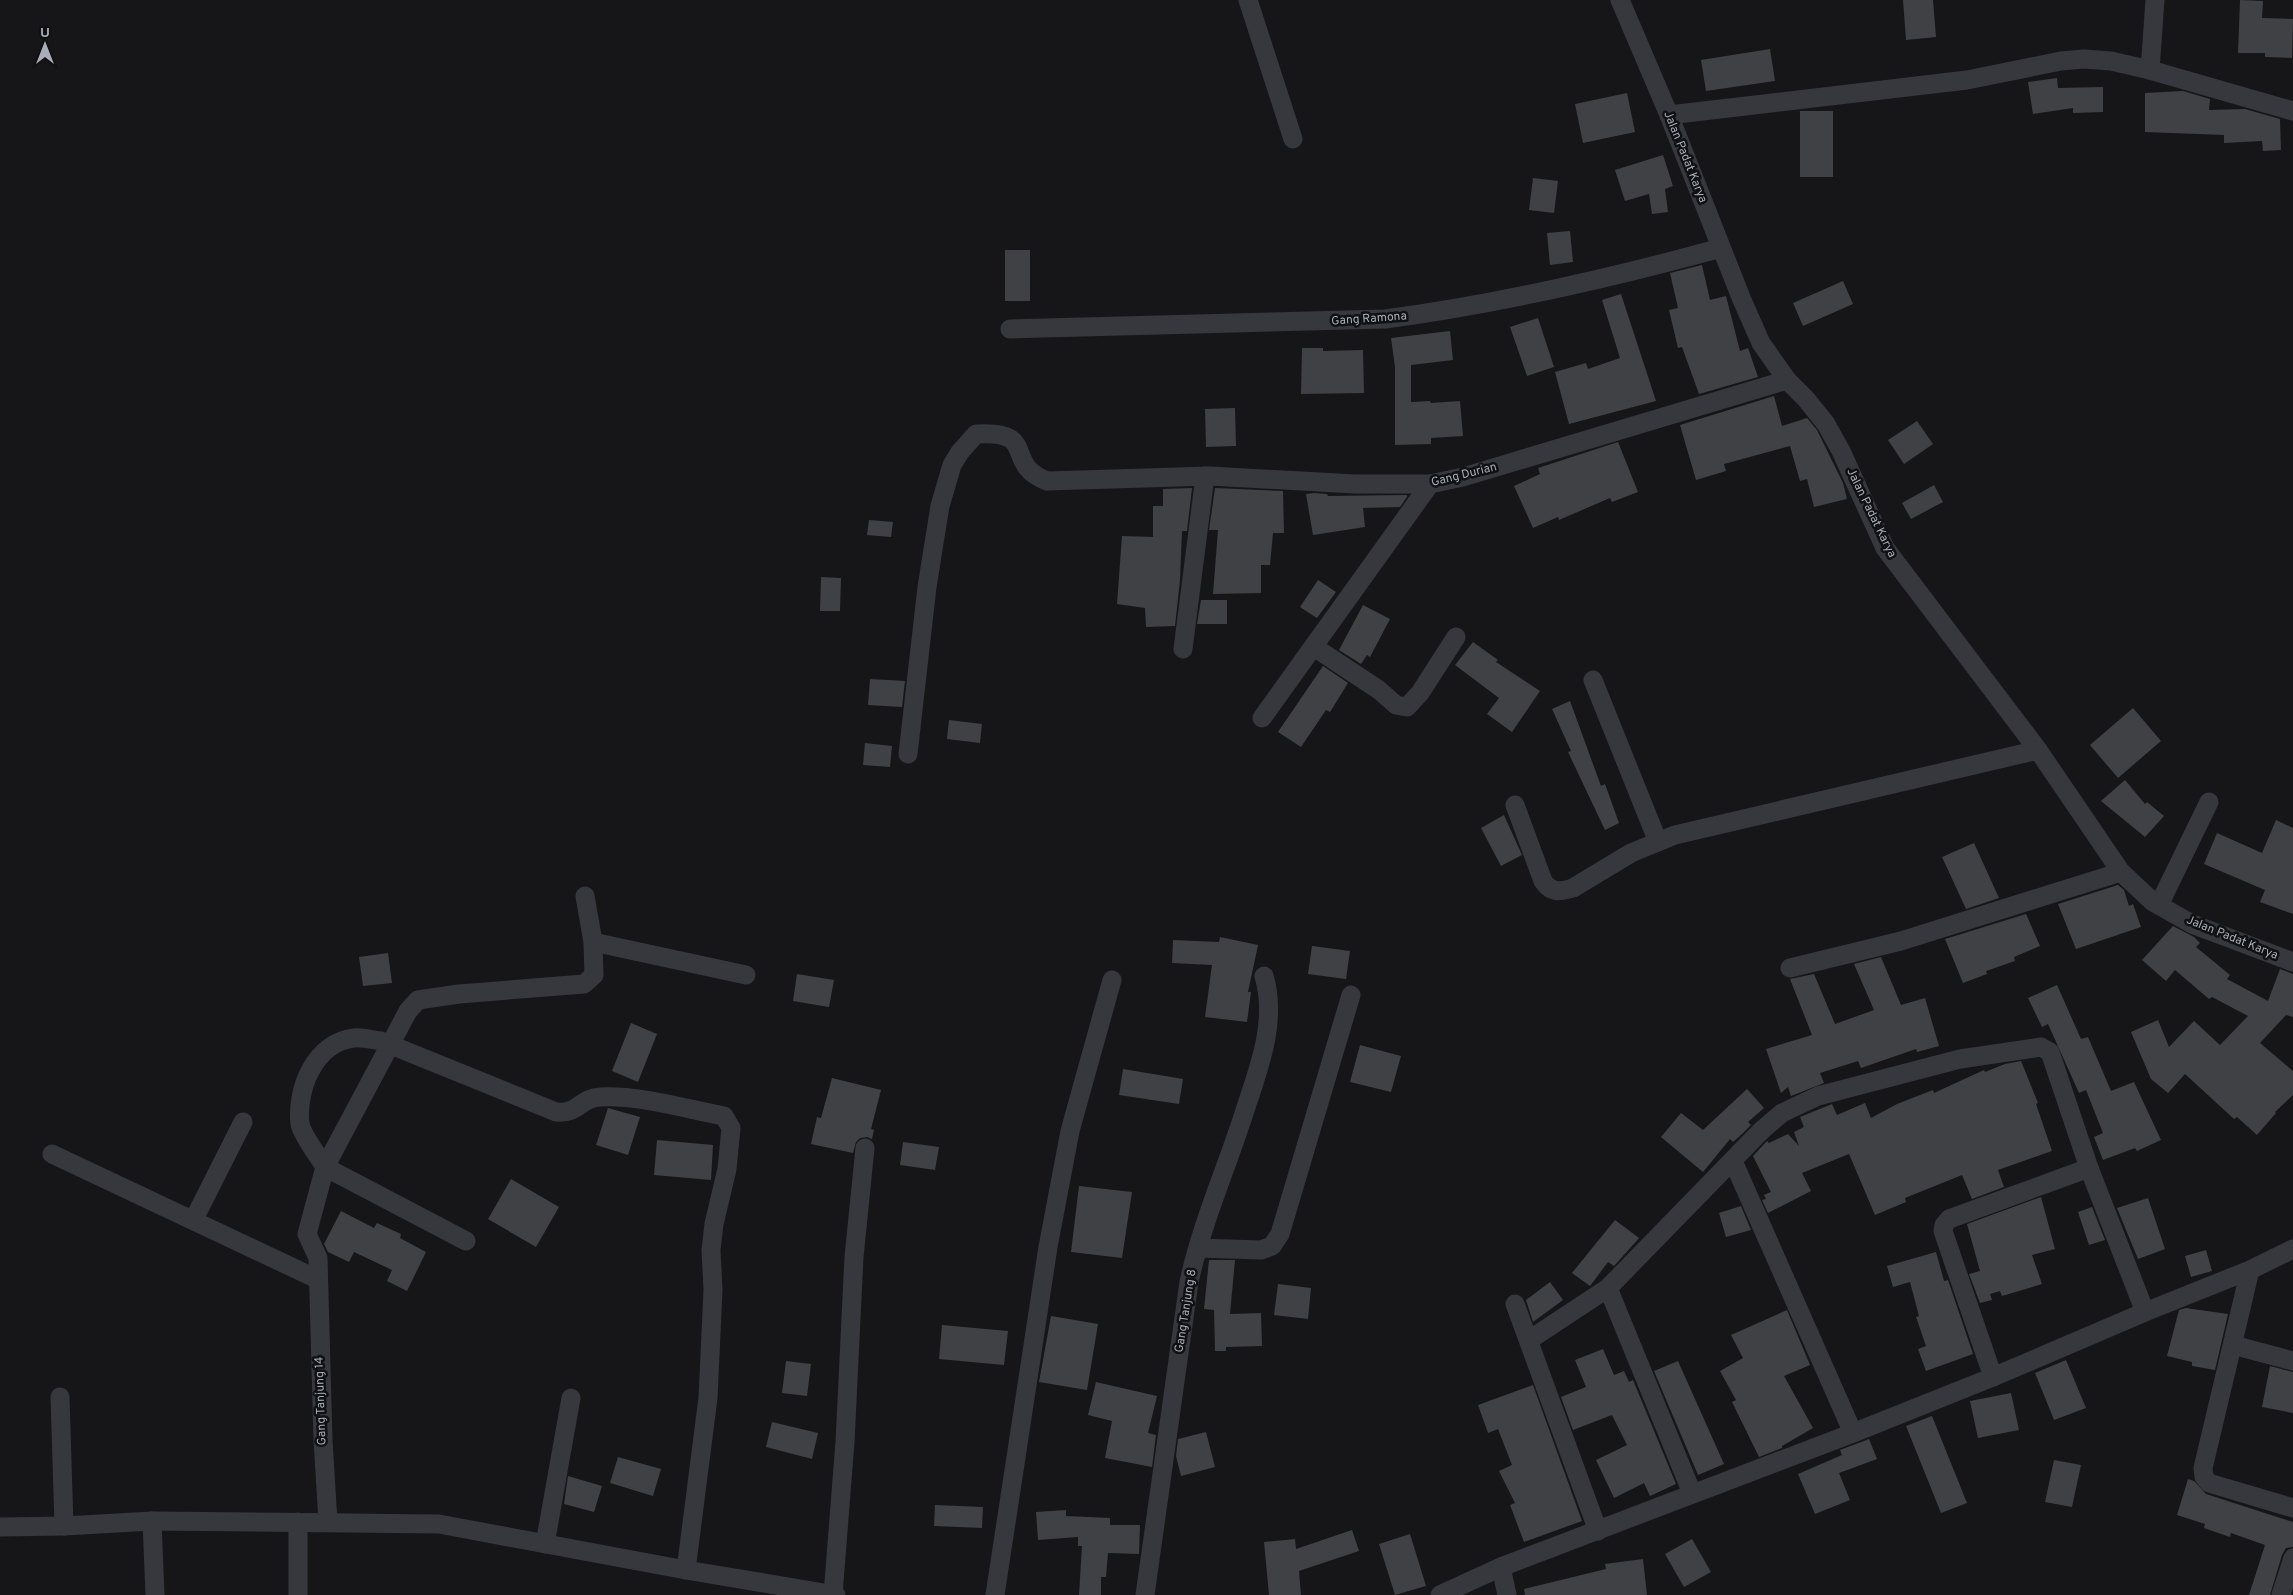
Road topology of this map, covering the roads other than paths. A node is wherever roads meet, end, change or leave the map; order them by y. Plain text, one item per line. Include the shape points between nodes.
1 (1248, 0) edge
2 (1620, 0) edge
3 (2155, 0) edge
4 (2150, 70) junction
5 (2293, 112) edge
6 (1669, 115) junction
7 (1293, 139) dead end
8 (1721, 248) junction
9 (1010, 329) dead end
10 (1787, 380) junction
11 (1205, 476) junction
12 (1430, 484) junction
13 (1456, 637) dead end
14 (1314, 646) junction
15 (1183, 649) dead end
16 (1593, 680) dead end
17 (1262, 718) dead end
18 (2038, 750) junction
19 (908, 754) dead end
20 (2209, 802) dead end
21 (1515, 805) dead end
22 (1658, 842) junction
23 (2121, 872) junction
24 (585, 896) dead end
25 (2159, 905) junction
26 (592, 942) junction
27 (2291, 957) edge
28 (1790, 968) dead end
29 (746, 975) dead end
30 (1264, 976) dead end
31 (1112, 980) dead end
32 (1351, 996) dead end
33 (389, 1046) junction
34 (243, 1122) dead end
35 (865, 1148) dead end
36 (52, 1154) dead end
37 (1733, 1161) junction
38 (325, 1167) junction
39 (2088, 1168) junction
40 (194, 1219) junction
41 (466, 1241) dead end
42 (1198, 1248) junction
43 (2293, 1249) edge
44 (2250, 1270) junction
45 (317, 1279) junction
46 (1608, 1288) junction
47 (1515, 1304) dead end
48 (2145, 1312) junction
49 (1529, 1340) junction
50 (2233, 1345) junction
51 (2293, 1361) edge
52 (1993, 1377) junction
53 (60, 1397) dead end
54 (571, 1398) dead end
55 (1853, 1433) junction
56 (1692, 1494) junction
57 (2293, 1508) edge
58 (152, 1521) junction
59 (298, 1522) junction
60 (328, 1522) junction
61 (64, 1526) junction
62 (0, 1527) edge
63 (1598, 1531) junction
64 (545, 1544) junction
65 (2293, 1558) edge
66 (1501, 1567) junction
67 (686, 1570) junction
68 (155, 1595) edge
69 (298, 1595) edge
70 (834, 1595) edge
71 (995, 1595) edge
72 (1145, 1595) edge
73 (1440, 1595) edge
74 (1507, 1595) edge
75 (2281, 1595) edge

1 - 7 street
2 - 6 street, Jalan Padat Karya
3 - 4 street
4 - 5 street
4 - 6 street via 2112,61 2069,60 1967,80
6 - 8 street, Jalan Padat Karya
8 - 9 street, Gang Ramona via 1547,291 1444,312 1385,319
8 - 10 street, Jalan Padat Karya via 1761,342
10 - 12 street, Gang Durian via 1463,478
10 - 18 street, Jalan Padat Karya via 1826,424 1885,548
11 - 12 street, Gang Durian via 1356,484
11 - 15 street
11 - 19 street, Gang Durian via 1052,481 1032,474 1011,437 976,434 960,452 940,506
12 - 14 street
13 - 14 street via 1420,694 1406,707 1396,705
14 - 17 street
16 - 22 street
18 - 22 street via 1675,835
18 - 23 street, Jalan Padat Karya
20 - 25 street
21 - 22 street via 1543,881 1554,891 1573,888 1631,853
23 - 25 street, Jalan Padat Karya
23 - 28 street via 1900,941
24 - 26 street
25 - 27 street, Jalan Padat Karya via 2192,924
26 - 29 street
26 - 33 street, Gang Tanjung 14 via 594,975 584,984 418,1000 408,1011
30 - 42 street, Gang Tanjung 8 via 1269,993 1265,1045
31 - 71 street via 1068,1140 1048,1247
32 - 42 street via 1280,1234 1272,1246 1261,1250
33 - 38 street, Gang Tanjung 14
33 - 38 street via 381,1041 355,1038 336,1043 313,1064 300,1093 300,1126
33 - 67 street via 556,1112 568,1113 587,1100 618,1097 724,1116 731,1128 727,1169 711,1250 713,1290 708,1398
34 - 40 street
35 - 70 street via 854,1257
36 - 40 street
37 - 39 street via 1782,1113 1818,1096 1960,1059 2041,1047 2050,1052
37 - 46 street
37 - 55 street
38 - 41 street
38 - 45 street, Gang Tanjung 14 via 307,1234 318,1258
39 - 48 street
39 - 52 street via 1948,1219 1944,1225 1943,1231
40 - 45 street
42 - 72 street, Gang Tanjung 8 via 1189,1282
43 - 44 street
44 - 48 street
44 - 50 street
45 - 60 street, Gang Tanjung 14
46 - 49 street
46 - 56 street
47 - 49 street
48 - 52 street
49 - 63 street
50 - 51 street
50 - 57 street via 2203,1468 2204,1477 2209,1483
52 - 55 street
53 - 61 street
54 - 64 street
55 - 56 street
56 - 63 street
58 - 59 street
58 - 61 street
58 - 68 street
59 - 60 street
59 - 69 street
60 - 64 street via 439,1524
61 - 62 street
63 - 66 street
64 - 67 street
65 - 75 street
66 - 73 street
66 - 74 street
67 - 70 street

